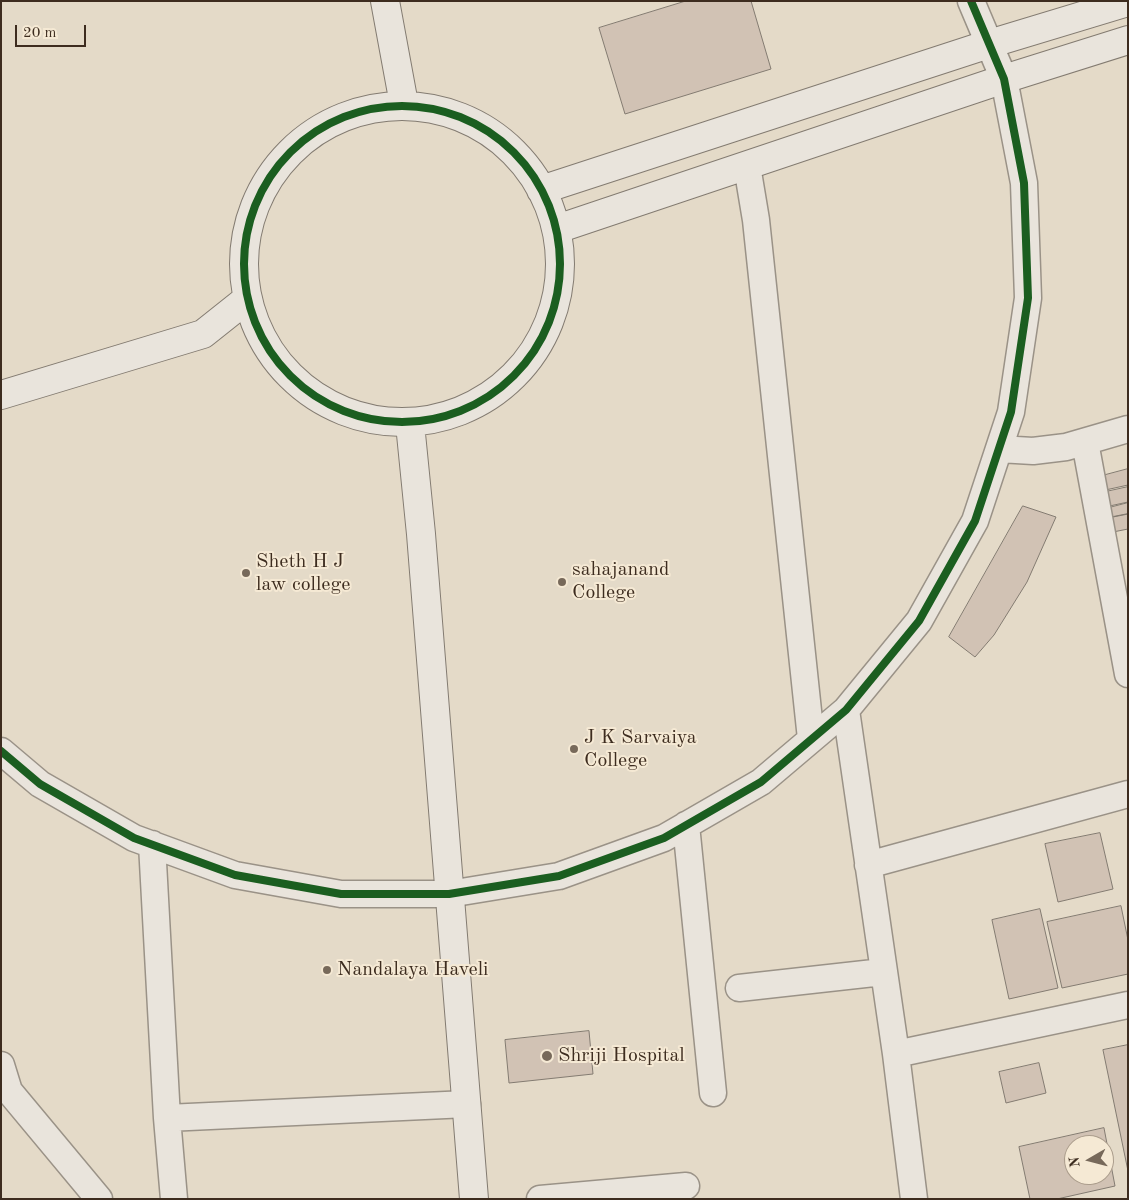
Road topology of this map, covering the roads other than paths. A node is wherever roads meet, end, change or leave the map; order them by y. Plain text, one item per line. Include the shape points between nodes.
1 (385, 1) edge
2 (971, 1) edge
3 (1128, 2) edge
4 (1128, 40) edge
5 (989, 44) junction
6 (1004, 79) junction
7 (404, 104) junction
8 (747, 166) junction
9 (541, 190) junction
10 (557, 230) junction
11 (247, 299) junction
12 (1, 395) edge
13 (410, 424) junction
14 (1128, 429) edge
15 (1085, 442) junction
16 (999, 449) junction
17 (1128, 674) edge
18 (846, 710) junction
19 (811, 739) junction
20 (1, 752) edge
21 (1128, 794) edge
22 (686, 825) junction
23 (152, 844) junction
24 (868, 864) junction
25 (449, 894) junction
26 (883, 972) junction
27 (740, 988) dead end
28 (1128, 1005) edge
29 (896, 1054) junction
30 (1, 1065) edge
31 (713, 1093) dead end
32 (467, 1104) junction
33 (167, 1118) junction
34 (686, 1186) dead end
35 (99, 1199) edge
36 (174, 1199) edge
37 (474, 1199) edge
38 (540, 1199) edge
39 (914, 1199) edge

1 - 7 street
2 - 5 street
3 - 5 street
4 - 6 street
5 - 6 street
5 - 9 street
6 - 8 street
6 - 16 street via 1024,183 1028,298 1012,412
7 - 9 street via 456,114 502,140 537,180
7 - 11 street via 357,111 314,131 279,163 254,205 244,251
8 - 10 street
8 - 19 street via 756,220
9 - 10 street
10 - 13 street via 560,285 543,338 510,382 464,411
11 - 12 street via 203,334
11 - 13 street via 269,350 306,391 355,417
13 - 25 street
14 - 15 street
15 - 16 street via 1033,451
15 - 17 street
16 - 18 street via 975,521 919,621
18 - 19 street
18 - 24 street
19 - 22 street via 761,782
20 - 23 street via 40,784 134,838
21 - 24 street
22 - 25 street via 664,838 559,876
22 - 31 street
23 - 25 street via 235,875 341,894
23 - 33 street
24 - 26 street
25 - 32 street
26 - 27 street
26 - 29 street
28 - 29 street
29 - 39 street
30 - 35 street via 9,1091
32 - 33 street
32 - 37 street
33 - 36 street
34 - 38 street

